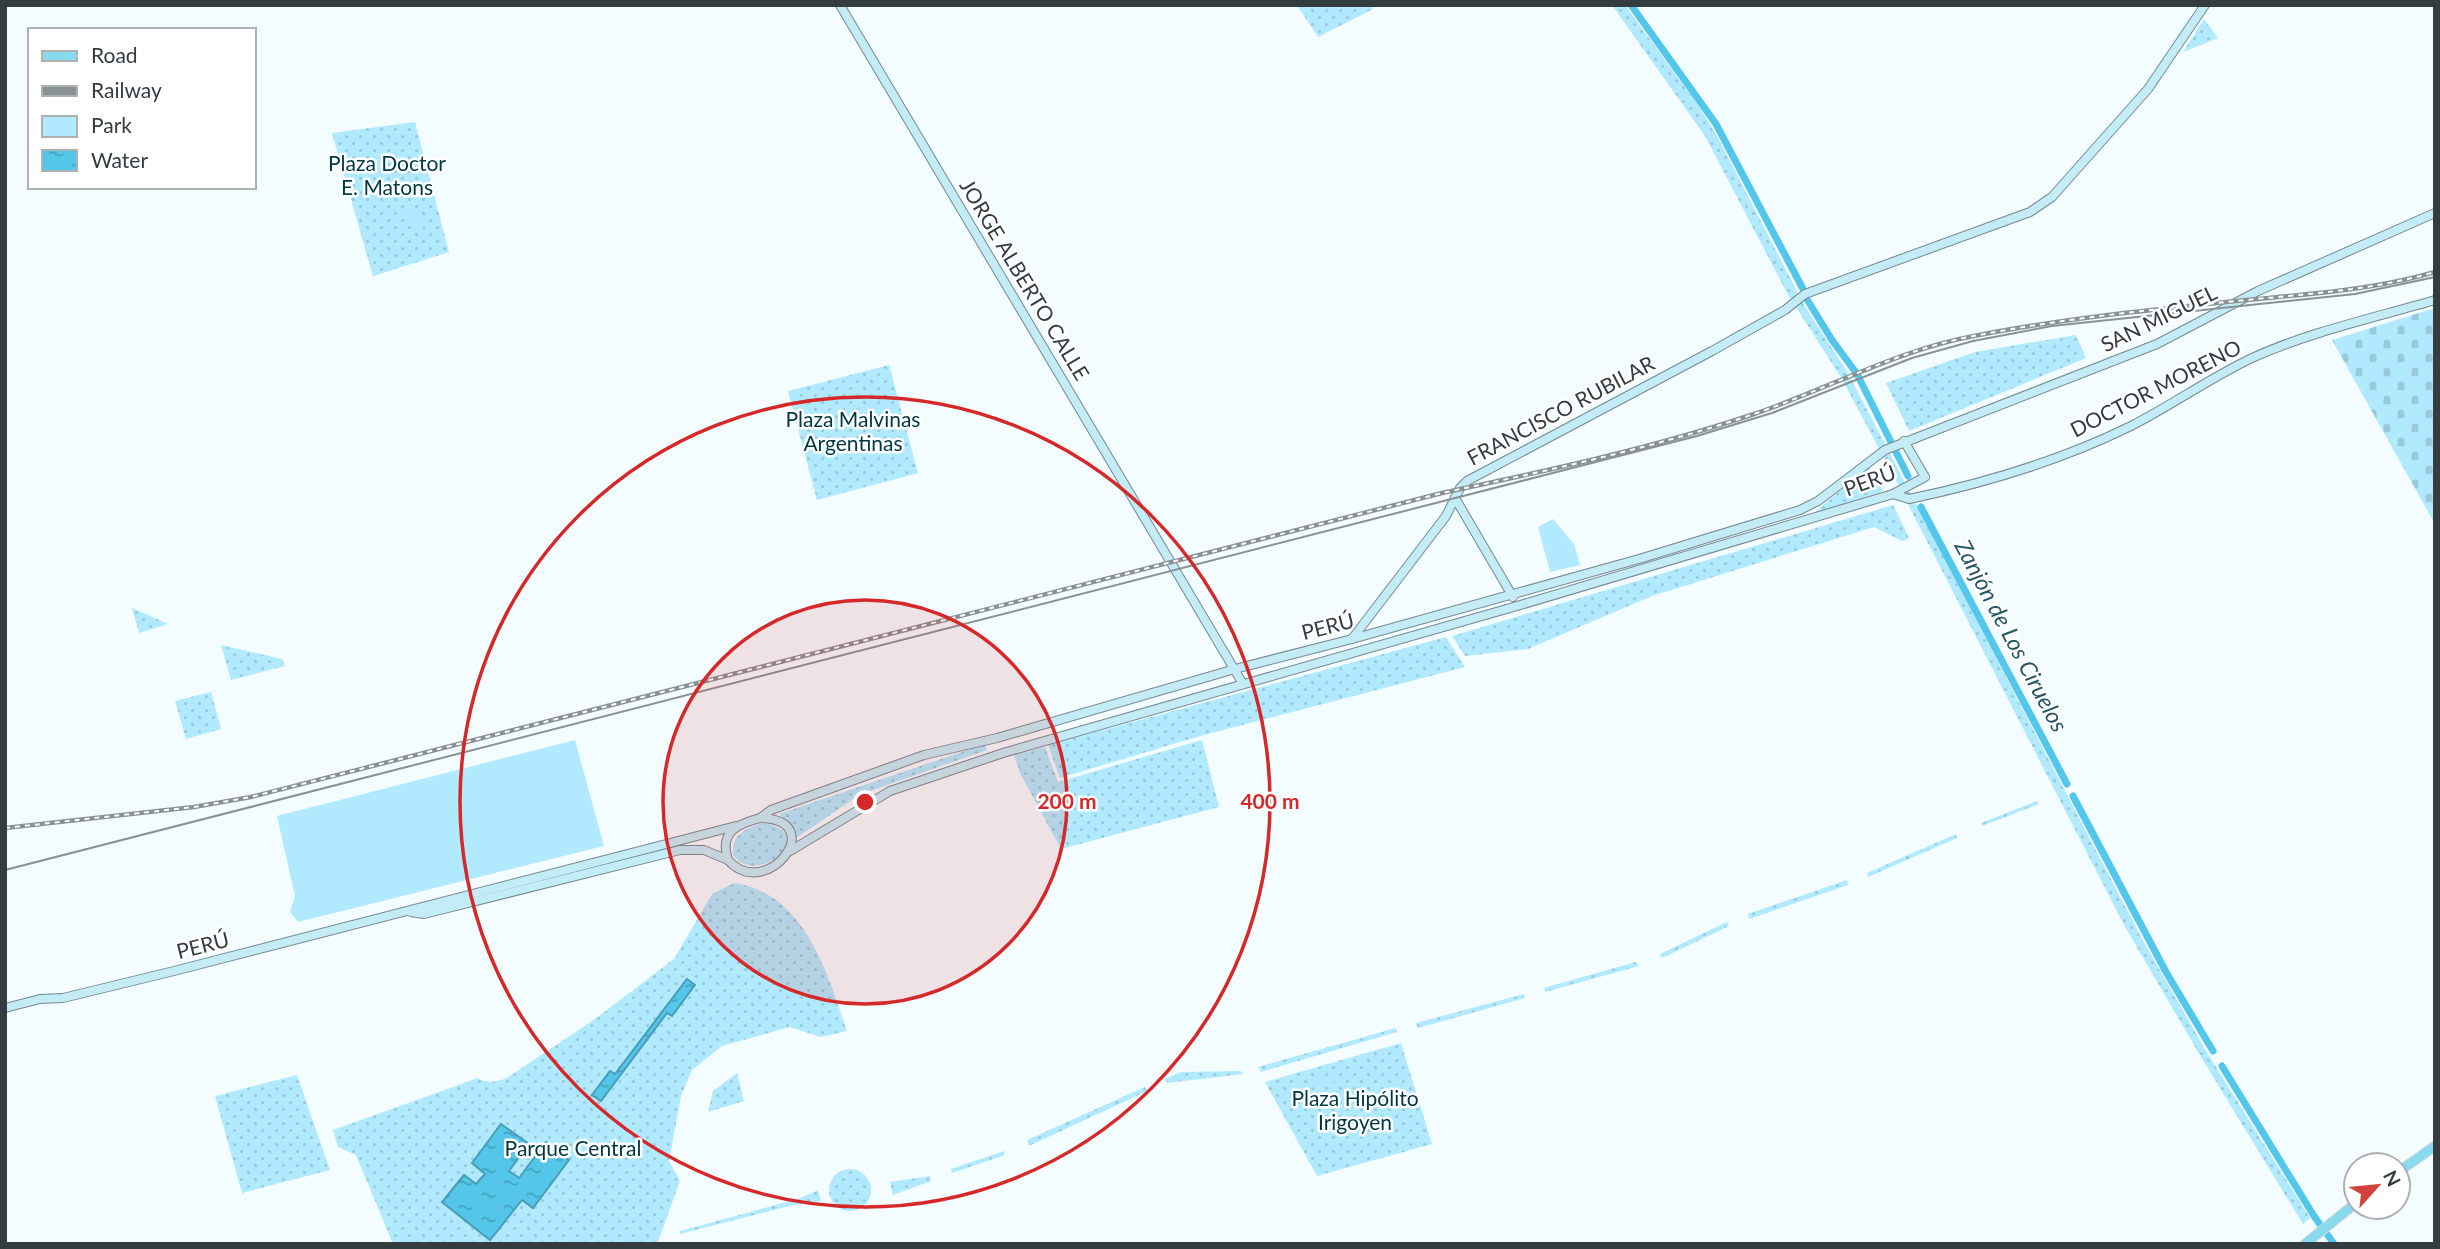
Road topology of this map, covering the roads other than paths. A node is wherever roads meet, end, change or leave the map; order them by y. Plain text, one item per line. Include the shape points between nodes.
1 (840, 5) edge
2 (2205, 5) edge
3 (2435, 213) edge
4 (2435, 300) edge
5 (1896, 445) junction
6 (1893, 494) junction
7 (1455, 498) junction
8 (1512, 594) junction
9 (1517, 606) junction
10 (1352, 639) junction
11 (1235, 669) junction
12 (1193, 681) junction
13 (1244, 684) junction
14 (1198, 697) junction
15 (760, 818) junction
16 (736, 826) junction
17 (790, 850) junction
18 (728, 860) junction
19 (408, 911) junction
20 (5, 1008) edge
21 (2435, 1146) edge
22 (2412, 1162) edge
23 (2342, 1214) edge
24 (2305, 1244) edge

1 - 11 main road, JORGE ALBERTO CALLE
2 - 7 main road, FRANCISCO RUBILAR via 2148,89 2052,197 2030,212 1805,295 1712,351 1467,481
3 - 5 main road, SAN MIGUEL via 2270,285 2157,344
4 - 6 main road, DOCTOR MORENO via 2253,358 2133,425 2032,467 1909,499
5 - 6 main road, PERÚ via 1921,479
5 - 8 main road, PERÚ via 1800,510
6 - 9 main road, PERÚ
7 - 8 main road
7 - 10 main road, FRANCISCO RUBILAR
8 - 9 main road
8 - 10 main road, PERÚ
9 - 13 main road, PERÚ
10 - 11 main road, PERÚ
11 - 12 main road, PERÚ
11 - 13 main road, JORGE ALBERTO CALLE
12 - 14 main road
12 - 15 main road, PERÚ via 924,755 771,810
13 - 14 main road, PERÚ
14 - 17 main road, PERÚ via 908,783
15 - 16 main road
15 - 17 main road via 785,826 791,835
16 - 18 main road via 726,842
16 - 19 main road, PERÚ
17 - 18 main road via 780,862 757,871 745,872
18 - 19 main road, PERÚ via 704,850 680,850 424,914
19 - 20 main road, PERÚ via 63,998
21 - 22 main road
23 - 24 main road

